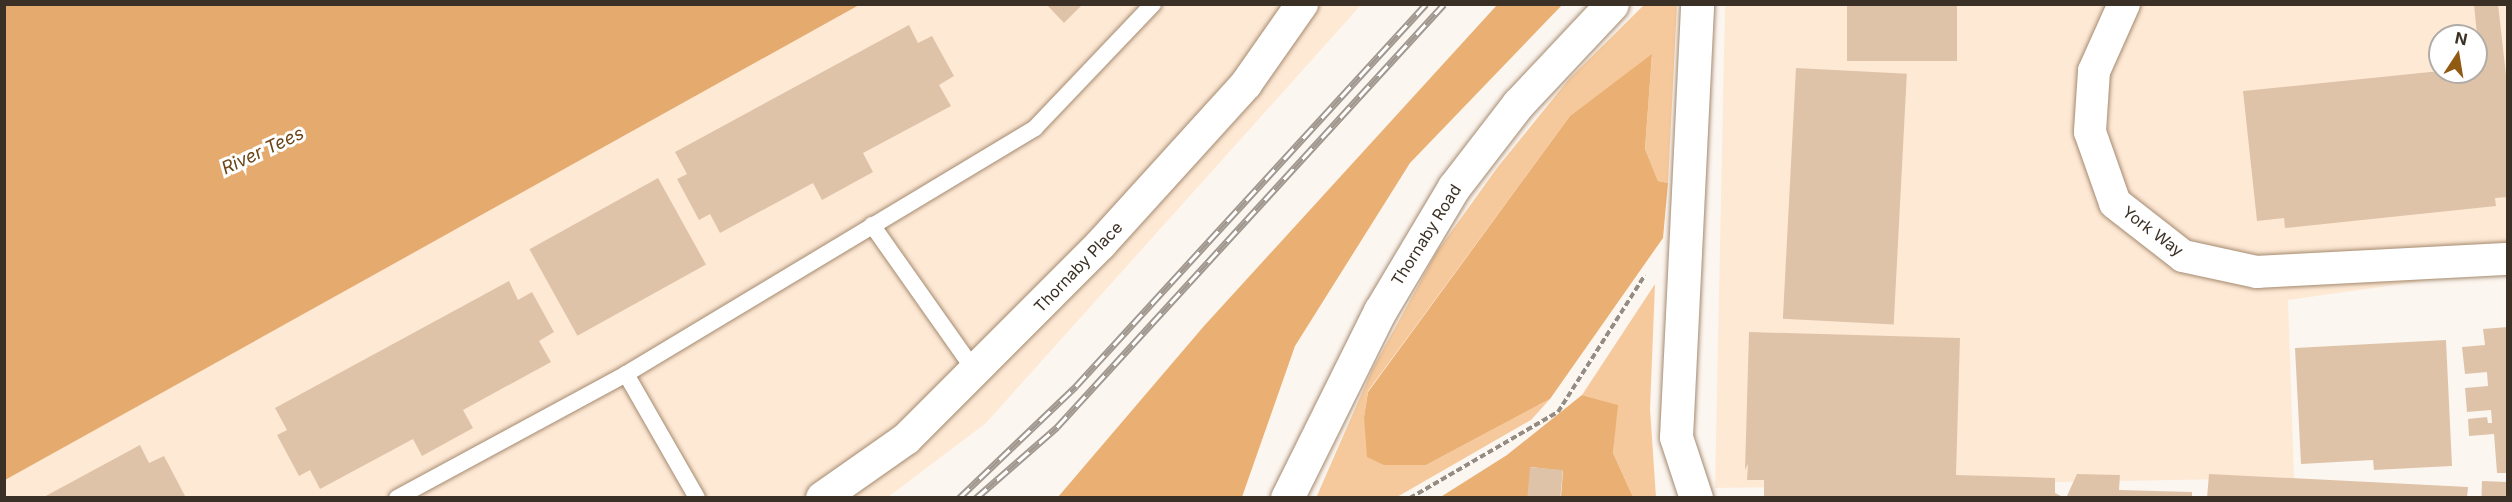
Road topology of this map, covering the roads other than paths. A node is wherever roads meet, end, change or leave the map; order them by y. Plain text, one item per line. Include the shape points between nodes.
1 (1152, 4) edge
2 (1302, 4) edge
3 (1612, 4) edge
4 (1698, 4) edge
5 (2124, 4) edge
6 (872, 225) junction
7 (2508, 259) edge
8 (975, 371) junction
9 (626, 374) junction
10 (397, 498) edge
11 (697, 498) edge
12 (822, 498) edge
13 (1287, 498) edge
14 (1696, 498) edge

1 - 6 lane via 1035,128
2 - 8 street, Thornaby Place via 1239,92 1101,244
3 - 13 main road, Thornaby Road via 1518,104 1454,187 1380,311
4 - 14 main road via 1676,437
5 - 7 street, York Way via 2094,72 2090,132 2115,202 2183,256 2257,272
6 - 8 lane
6 - 9 lane
8 - 12 street, Thornaby Place via 906,439
9 - 10 lane
9 - 11 lane

